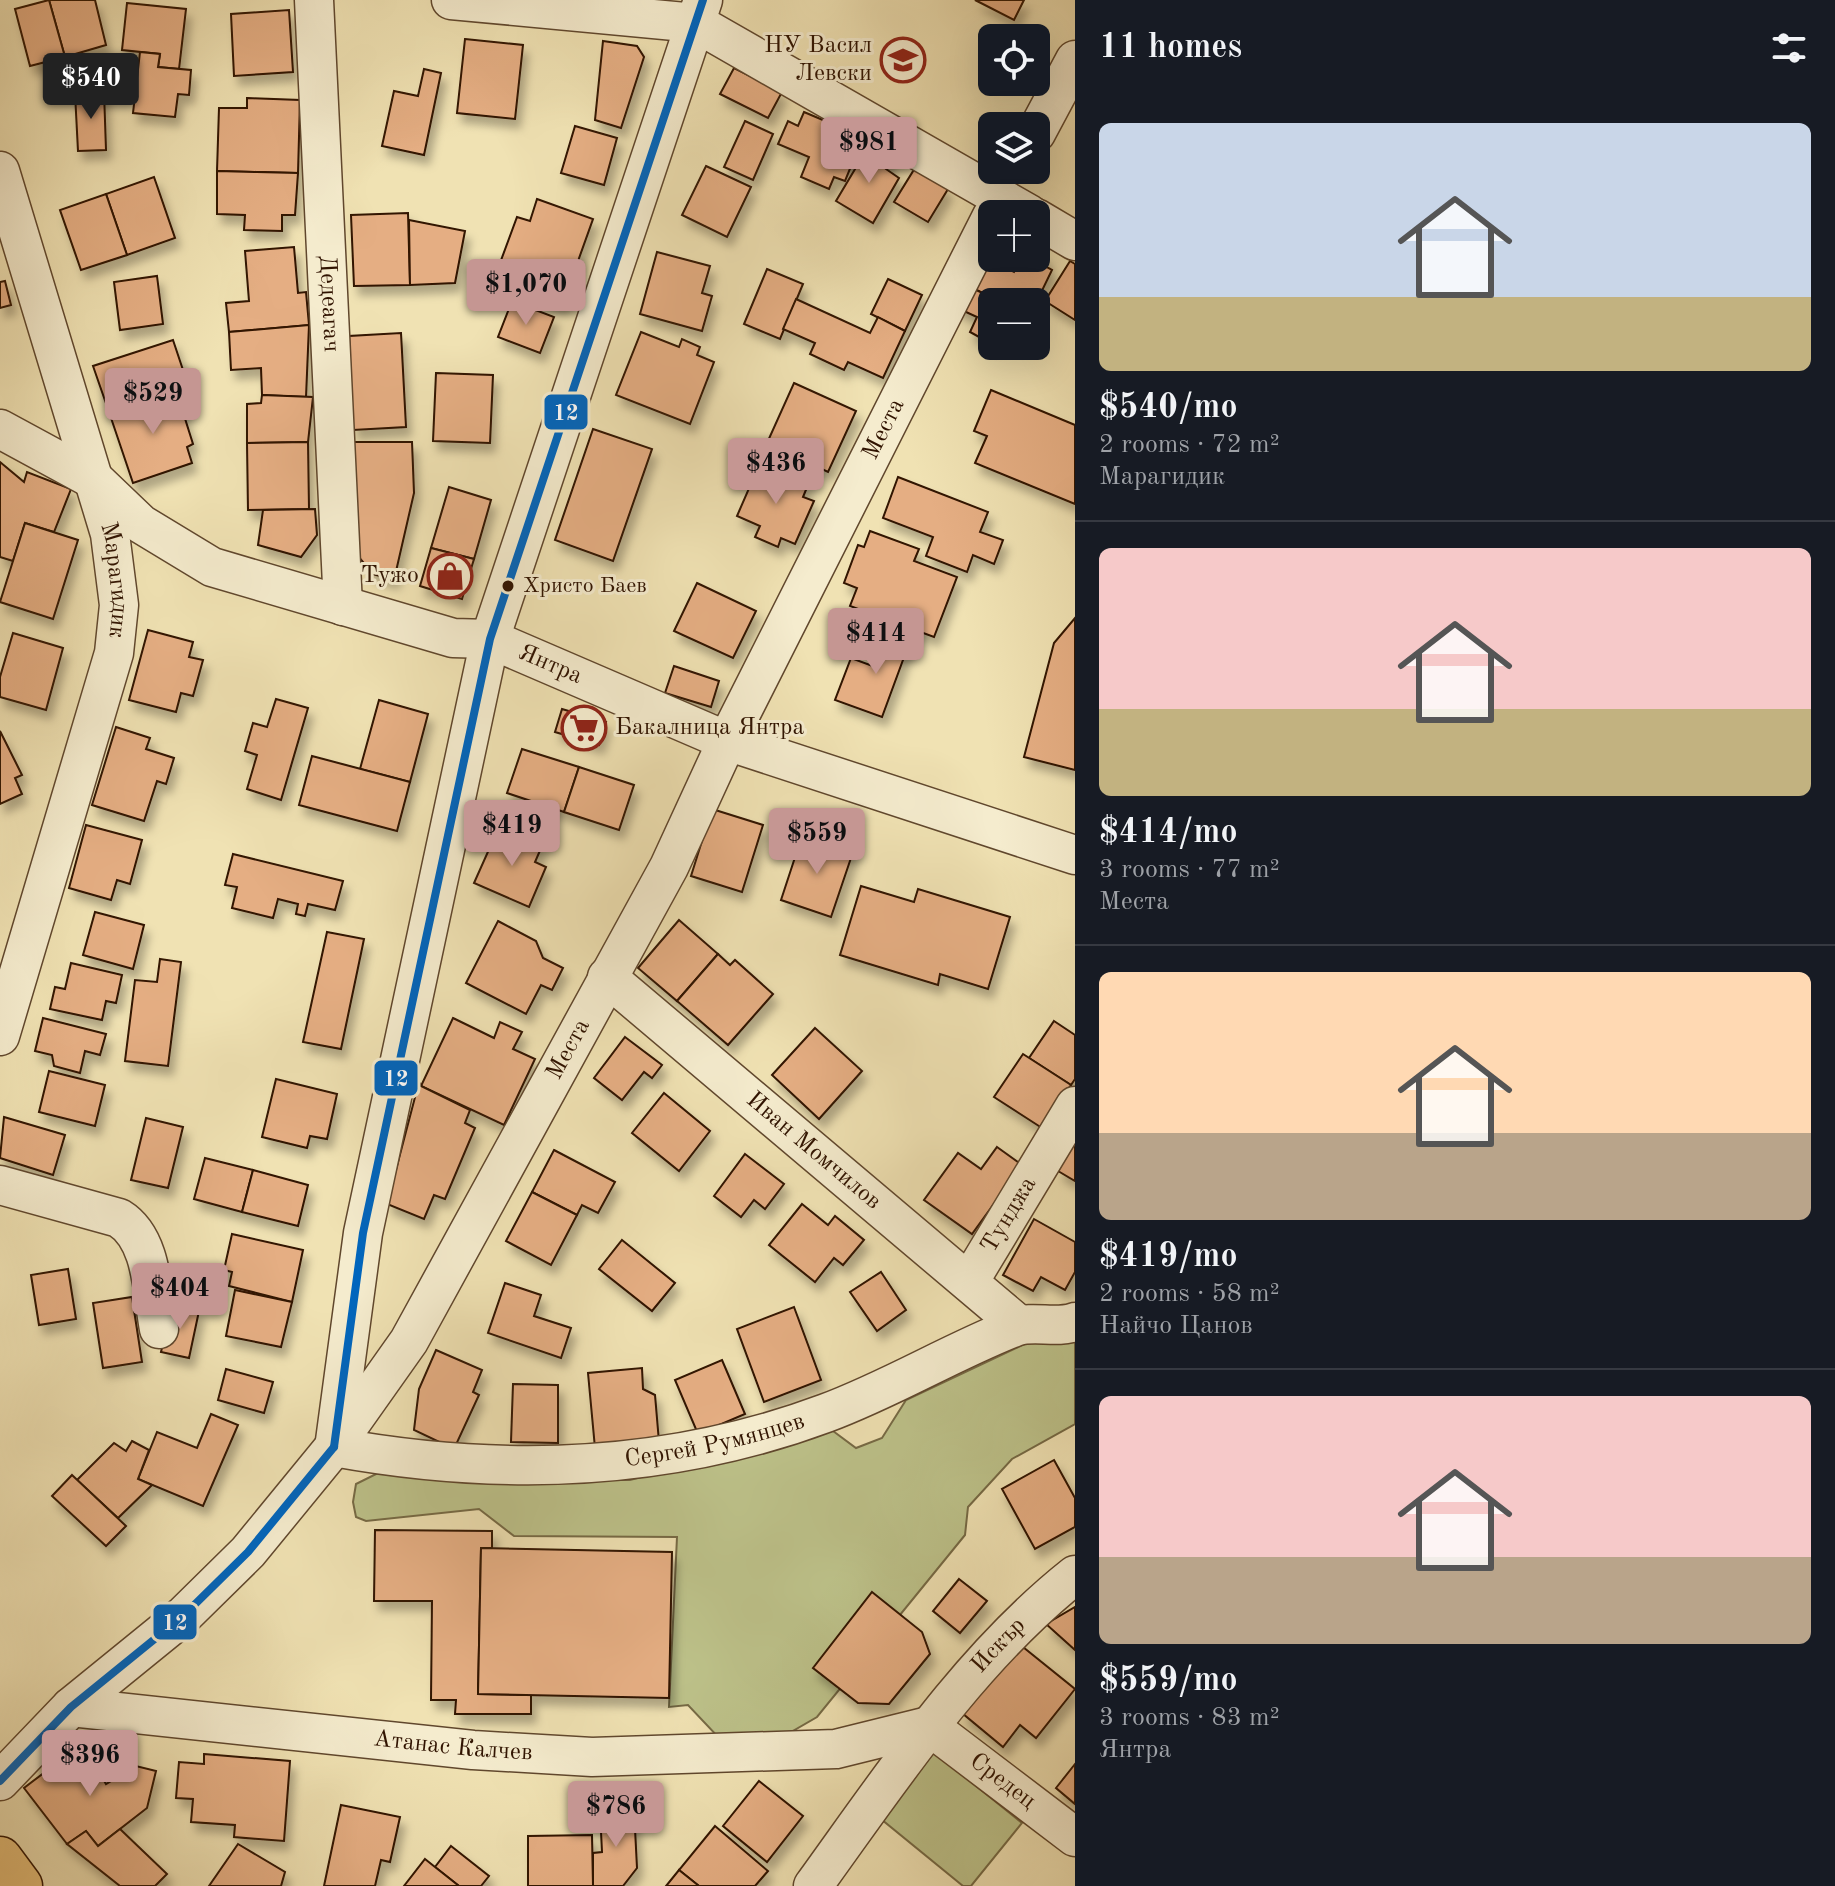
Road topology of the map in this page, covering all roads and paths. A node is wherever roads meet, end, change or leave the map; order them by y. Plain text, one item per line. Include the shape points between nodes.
1 (314, 0) edge
2 (451, 0) edge
3 (700, 12) edge
4 (1075, 60) edge
5 (1047, 112) edge
6 (0, 171) edge
7 (1003, 200) edge
8 (1050, 226) edge
9 (1075, 241) edge
10 (978, 256) edge
11 (0, 429) edge
12 (96, 481) junction
13 (343, 606) junction
14 (490, 639) junction
15 (727, 741) junction
16 (1075, 855) edge
17 (607, 977) junction
18 (6, 982) edge
19 (0, 1036) edge
20 (1075, 1106) edge
21 (0, 1185) edge
22 (969, 1282) junction
23 (1075, 1322) edge
24 (1019, 1325) junction
25 (159, 1329) dead end
26 (334, 1447) junction
27 (1075, 1575) edge
28 (71, 1707) junction
29 (929, 1726) junction
30 (0, 1781) edge
31 (1075, 1837) edge
32 (0, 1859) edge
33 (20, 1886) edge
34 (813, 1886) edge

1 - 13 street, Дедеагач
2 - 3 street
3 - 7 street
3 - 14 street
4 - 5 street
6 - 12 street, Марагидик
8 - 9 street
10 - 15 street, Места
11 - 12 street, Янтра
12 - 13 street, Янтра via 141,524 212,567
12 - 18 street, Марагидик via 110,534 119,605 114,653
13 - 14 street, Янтра via 453,638
14 - 15 street, Янтра
14 - 26 street via 363,1233
15 - 16 street, Янтра
15 - 17 street, Места via 669,867
17 - 22 street, Иван Момчилов
17 - 26 street, Места via 409,1341
18 - 19 street, Марагидик
20 - 22 street, Тунджа
21 - 25 street via 119,1218 134,1227 142,1241
22 - 24 street, Иван Момчилов
23 - 24 street, Сергей Румянцев
24 - 26 street, Сергей Румянцев via 825,1413 638,1461 528,1467 404,1460
26 - 28 street, Места via 248,1552 183,1616
27 - 29 street, Искър via 1034,1607
28 - 29 street, Атанас Калчев via 473,1750 592,1757 836,1749
28 - 30 street, Места
29 - 31 street, Средец
29 - 34 street, Искър
32 - 33 main road

